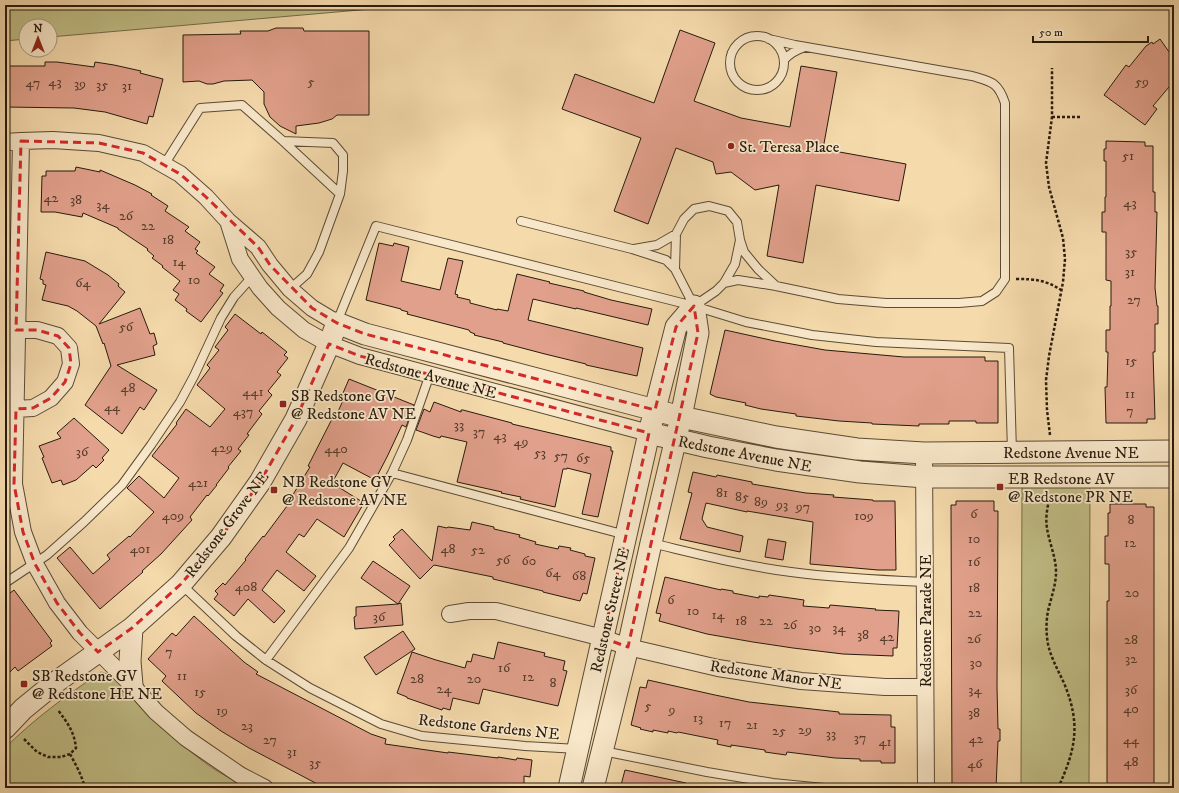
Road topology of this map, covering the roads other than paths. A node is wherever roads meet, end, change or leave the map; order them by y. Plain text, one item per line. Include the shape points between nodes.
1 (769, 38) junction
2 (806, 47) junction
3 (784, 60) junction
4 (13, 141) edge
5 (283, 141) junction
6 (164, 165) junction
7 (340, 194) junction
8 (228, 221) junction
9 (521, 221) dead end
10 (676, 234) junction
11 (740, 240) junction
12 (632, 249) junction
13 (674, 269) junction
14 (252, 277) junction
15 (724, 283) junction
16 (776, 286) junction
17 (290, 289) junction
18 (694, 306) junction
19 (337, 323) junction
20 (16, 330) junction
21 (329, 344) junction
22 (430, 374) junction
23 (16, 409) junction
24 (655, 410) junction
25 (681, 417) junction
26 (649, 433) junction
27 (675, 440) junction
28 (1174, 451) edge
29 (1012, 452) junction
30 (924, 453) junction
31 (392, 473) junction
32 (925, 477) junction
33 (1174, 477) edge
34 (626, 535) junction
35 (651, 543) junction
36 (35, 564) junction
37 (925, 582) junction
38 (5, 583) edge
39 (181, 584) junction
40 (450, 614) dead end
41 (132, 628) junction
42 (603, 638) junction
43 (628, 647) junction
44 (98, 652) junction
45 (266, 660) junction
46 (132, 685) junction
47 (925, 687) junction
48 (5, 728) edge
49 (578, 749) junction
50 (602, 751) junction
51 (265, 788) edge
52 (569, 788) edge
53 (593, 788) edge
54 (824, 788) edge
55 (926, 788) edge

1 - 2 lane
1 - 3 lane via 781,51
1 - 3 lane via 752,36 736,45 729,62 734,78 749,89 766,88 780,77 784,69
2 - 3 lane via 790,54
2 - 16 lane via 972,76 991,82 1001,91 1005,103 1005,280 996,292 982,301 959,303 886,303 838,299
4 - 6 street via 99,143 143,153
4 - 20 street
5 - 6 lane via 242,105 200,108
5 - 7 lane
5 - 7 lane via 333,143 343,155
6 - 8 street via 180,174
7 - 17 lane via 319,252 307,274
8 - 14 street, Redstone Avenue NE via 240,259
8 - 17 street via 258,247
9 - 12 lane
10 - 11 lane via 684,219 694,209 709,206 728,211 737,222
10 - 12 lane via 657,245
10 - 13 lane
11 - 15 lane via 735,264
11 - 16 lane via 744,252
12 - 13 lane via 666,260
13 - 18 lane
14 - 21 street, Redstone Avenue NE via 278,308 304,330
14 - 36 lane via 234,296 180,402 122,485
15 - 16 lane via 738,280
15 - 18 lane
17 - 19 street via 312,308
18 - 19 lane via 376,226
18 - 24 street, Redstone Street NE via 676,327
18 - 25 street, Redstone Street NE via 698,333
18 - 29 lane via 746,322 812,335 876,342 1009,348
19 - 21 street, Redstone Grove NE
19 - 24 street, Redstone Avenue NE via 365,334
20 - 23 street
20 - 23 street via 37,330 58,336 69,348 71,364 65,382 51,398 33,408
21 - 22 street, Redstone Avenue NE via 360,356
21 - 39 street, Redstone Grove NE via 296,419 260,482 221,537
22 - 26 street, Redstone Avenue NE
22 - 31 lane via 408,440
23 - 36 street via 14,484 23,532
24 - 25 street, Redstone Avenue NE
24 - 26 street, Redstone Street NE
25 - 27 street, Redstone Street NE
25 - 30 street, Redstone Avenue NE via 776,437 857,448
26 - 27 street, Redstone Avenue NE
26 - 34 street, Redstone Street NE
27 - 32 street, Redstone Avenue NE via 776,460 860,472
27 - 35 street, Redstone Street NE
28 - 29 street, Redstone Avenue NE
29 - 30 street, Redstone Avenue NE
30 - 32 street, Redstone Parade NE
31 - 34 lane
31 - 45 lane via 350,548
32 - 33 street, Redstone Avenue NE
32 - 37 street, Redstone Parade NE
34 - 42 street, Redstone Street NE
35 - 37 lane via 791,572
35 - 43 street, Redstone Street NE
36 - 38 lane
36 - 44 street via 57,603
37 - 47 street, Redstone Parade NE
39 - 41 street, Redstone Grove NE
39 - 45 lane, Redstone Gardens NE via 236,636
40 - 42 street, Redstone Manor NE via 496,611
41 - 44 street, Redstone Grove NE
41 - 46 street
42 - 43 street, Redstone Manor NE
42 - 49 street, Redstone Street NE
43 - 47 street, Redstone Manor NE via 718,668 801,680 885,687
43 - 50 street, Redstone Street NE
44 - 46 street
44 - 48 street, Redstone Grove NE via 56,682 23,709
45 - 49 lane, Redstone Gardens NE via 310,688 381,724 422,736
46 - 51 street via 156,712 186,738 234,771
47 - 55 street, Redstone Parade NE
49 - 52 street, Redstone Street NE
50 - 53 street, Redstone Street NE
50 - 54 lane via 766,782

